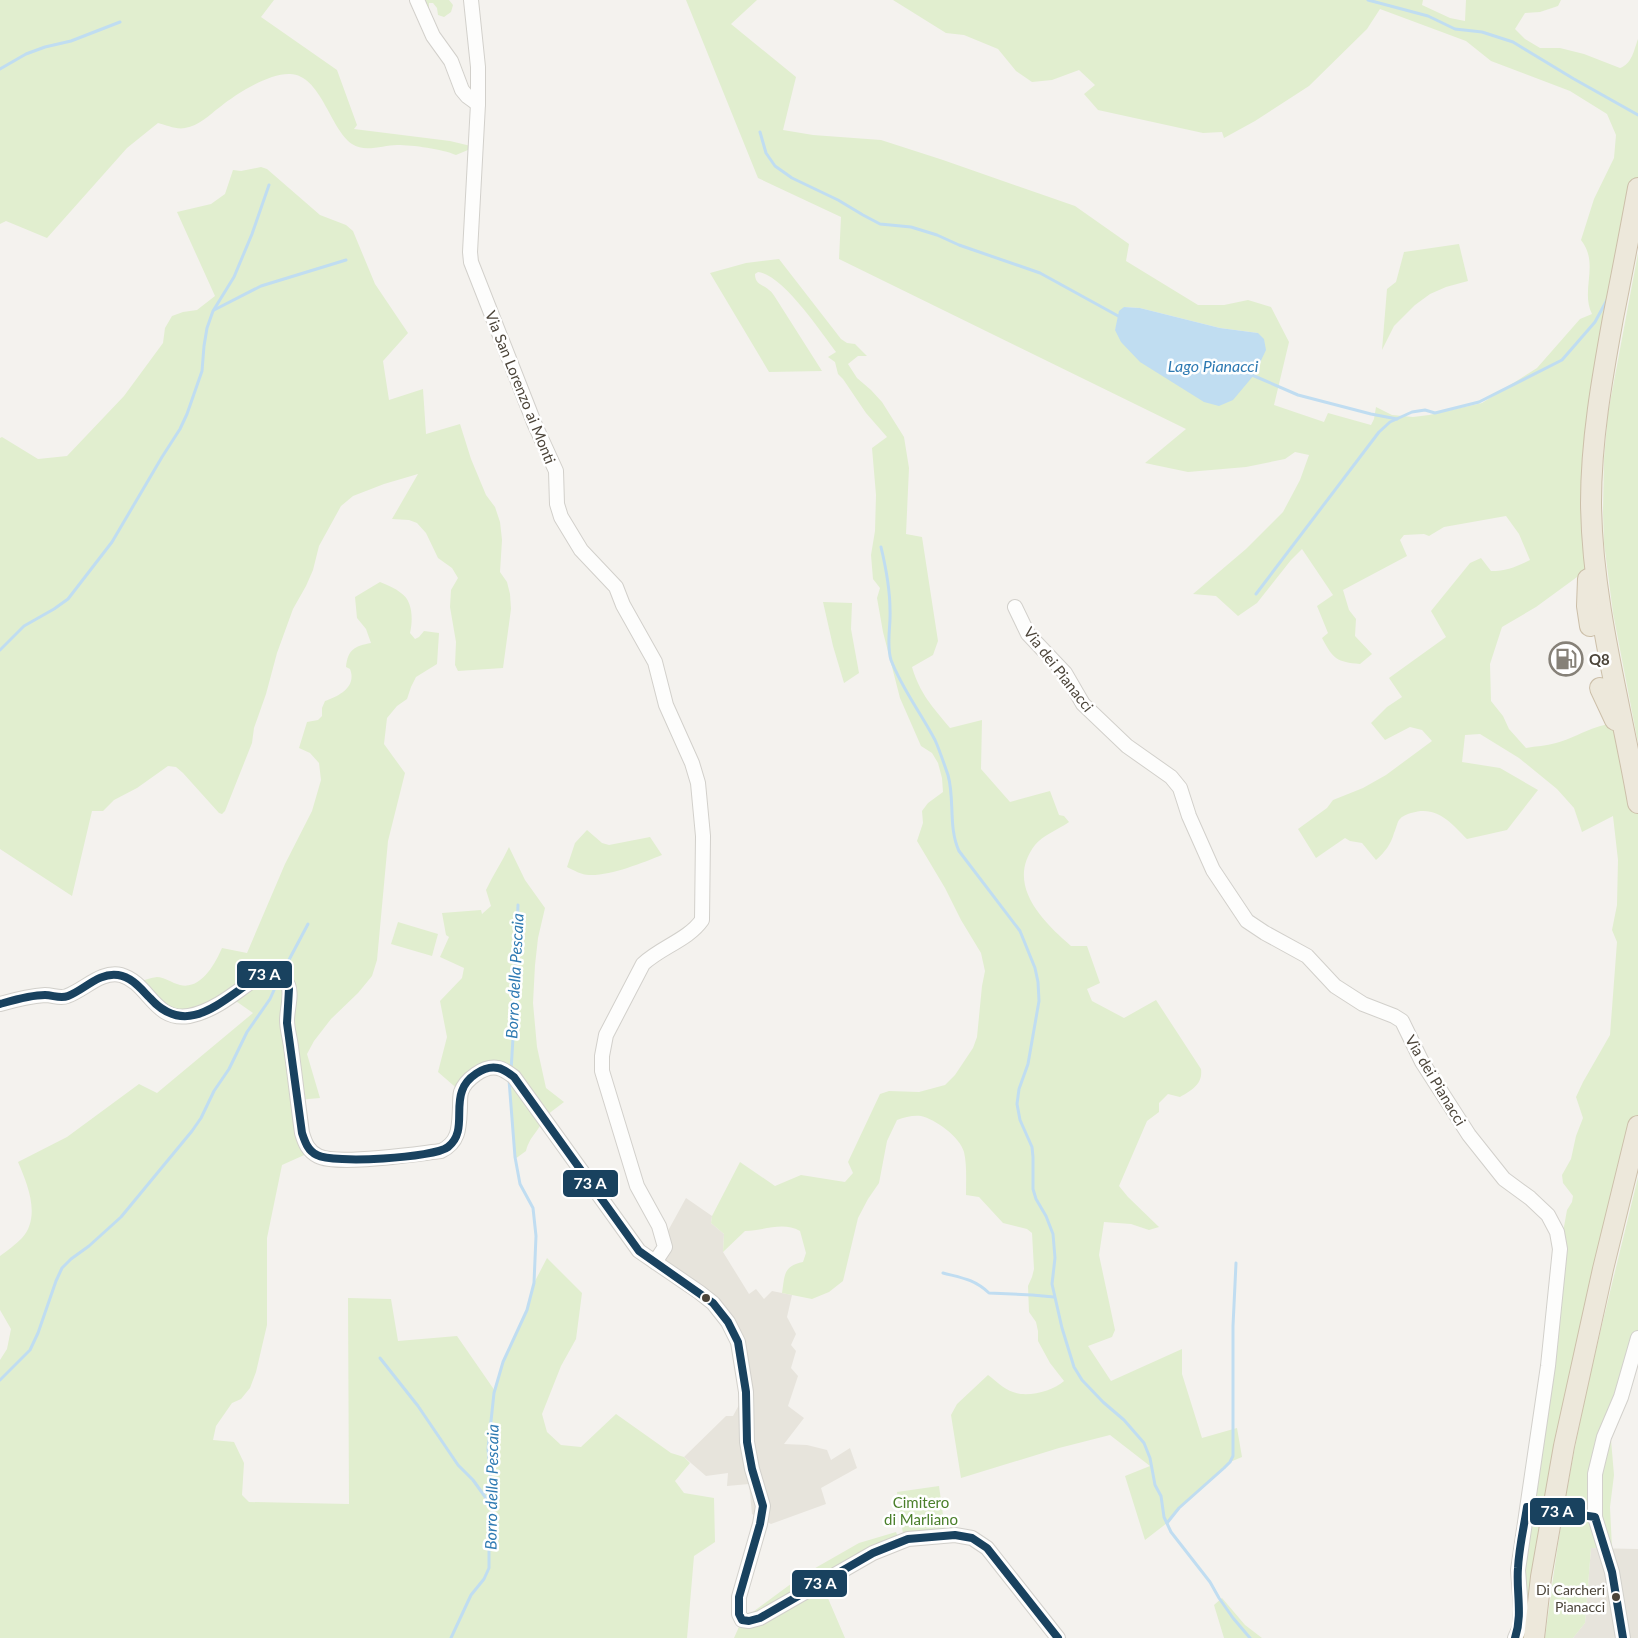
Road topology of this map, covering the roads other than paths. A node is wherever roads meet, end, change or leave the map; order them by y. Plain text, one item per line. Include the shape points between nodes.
1 (417, 0) edge
2 (471, 0) edge
3 (478, 104) junction
4 (1638, 188) edge
5 (1638, 253) edge
6 (1593, 463) junction
7 (1015, 607) dead end
8 (1590, 626) dead end
9 (1600, 688) dead end
10 (1633, 748) edge
11 (1638, 803) edge
12 (0, 1004) edge
13 (1638, 1126) edge
14 (1638, 1177) edge
15 (655, 1262) junction
16 (1638, 1338) edge
17 (1530, 1508) junction
18 (1595, 1517) junction
19 (1058, 1638) edge
20 (1515, 1638) edge
21 (1534, 1638) edge
22 (1545, 1638) edge
23 (1623, 1638) edge

1 - 3 street via 433,36 451,61 462,90
2 - 3 street, Via San Lorenzo ai Monti
3 - 15 street, Via San Lorenzo ai Monti via 471,262 556,471 561,517 581,550 616,587 655,662 666,705 698,783 703,836 702,920 643,964 606,1035 602,1056 637,1186 662,1233 665,1247
4 - 6 highway via 1596,417
5 - 10 highway via 1608,413 1603,512
6 - 8 highway via 1585,491
6 - 10 highway via 1591,504 1597,582
7 - 17 street, Via dei Pianacci via 1028,634 1065,673 1083,704 1180,788 1213,870 1247,921 1307,956 1335,986 1402,1021 1422,1062 1469,1135 1504,1179 1548,1215 1560,1249
9 - 10 highway
10 - 11 highway
12 - 15 street via 46,995 64,998 94,980 120,975 166,1013 189,1016 225,1000 262,975 277,974 287,982 290,994 287,1025 302,1133 311,1152 329,1160 441,1151 450,1146 459,1129 461,1092 473,1076 488,1068 498,1068 514,1077 639,1251
13 - 21 highway via 1564,1446
14 - 22 highway via 1569,1479
15 - 19 street via 713,1303 738,1341 746,1392 747,1442 763,1506 739,1597 742,1620 760,1618 882,1549 908,1539 955,1535 972,1538 987,1548
16 - 18 street via 1598,1458
17 - 18 street, bridge
17 - 20 street, Via dei Pianacci via 1518,1570 1521,1609
18 - 23 street via 1612,1572

